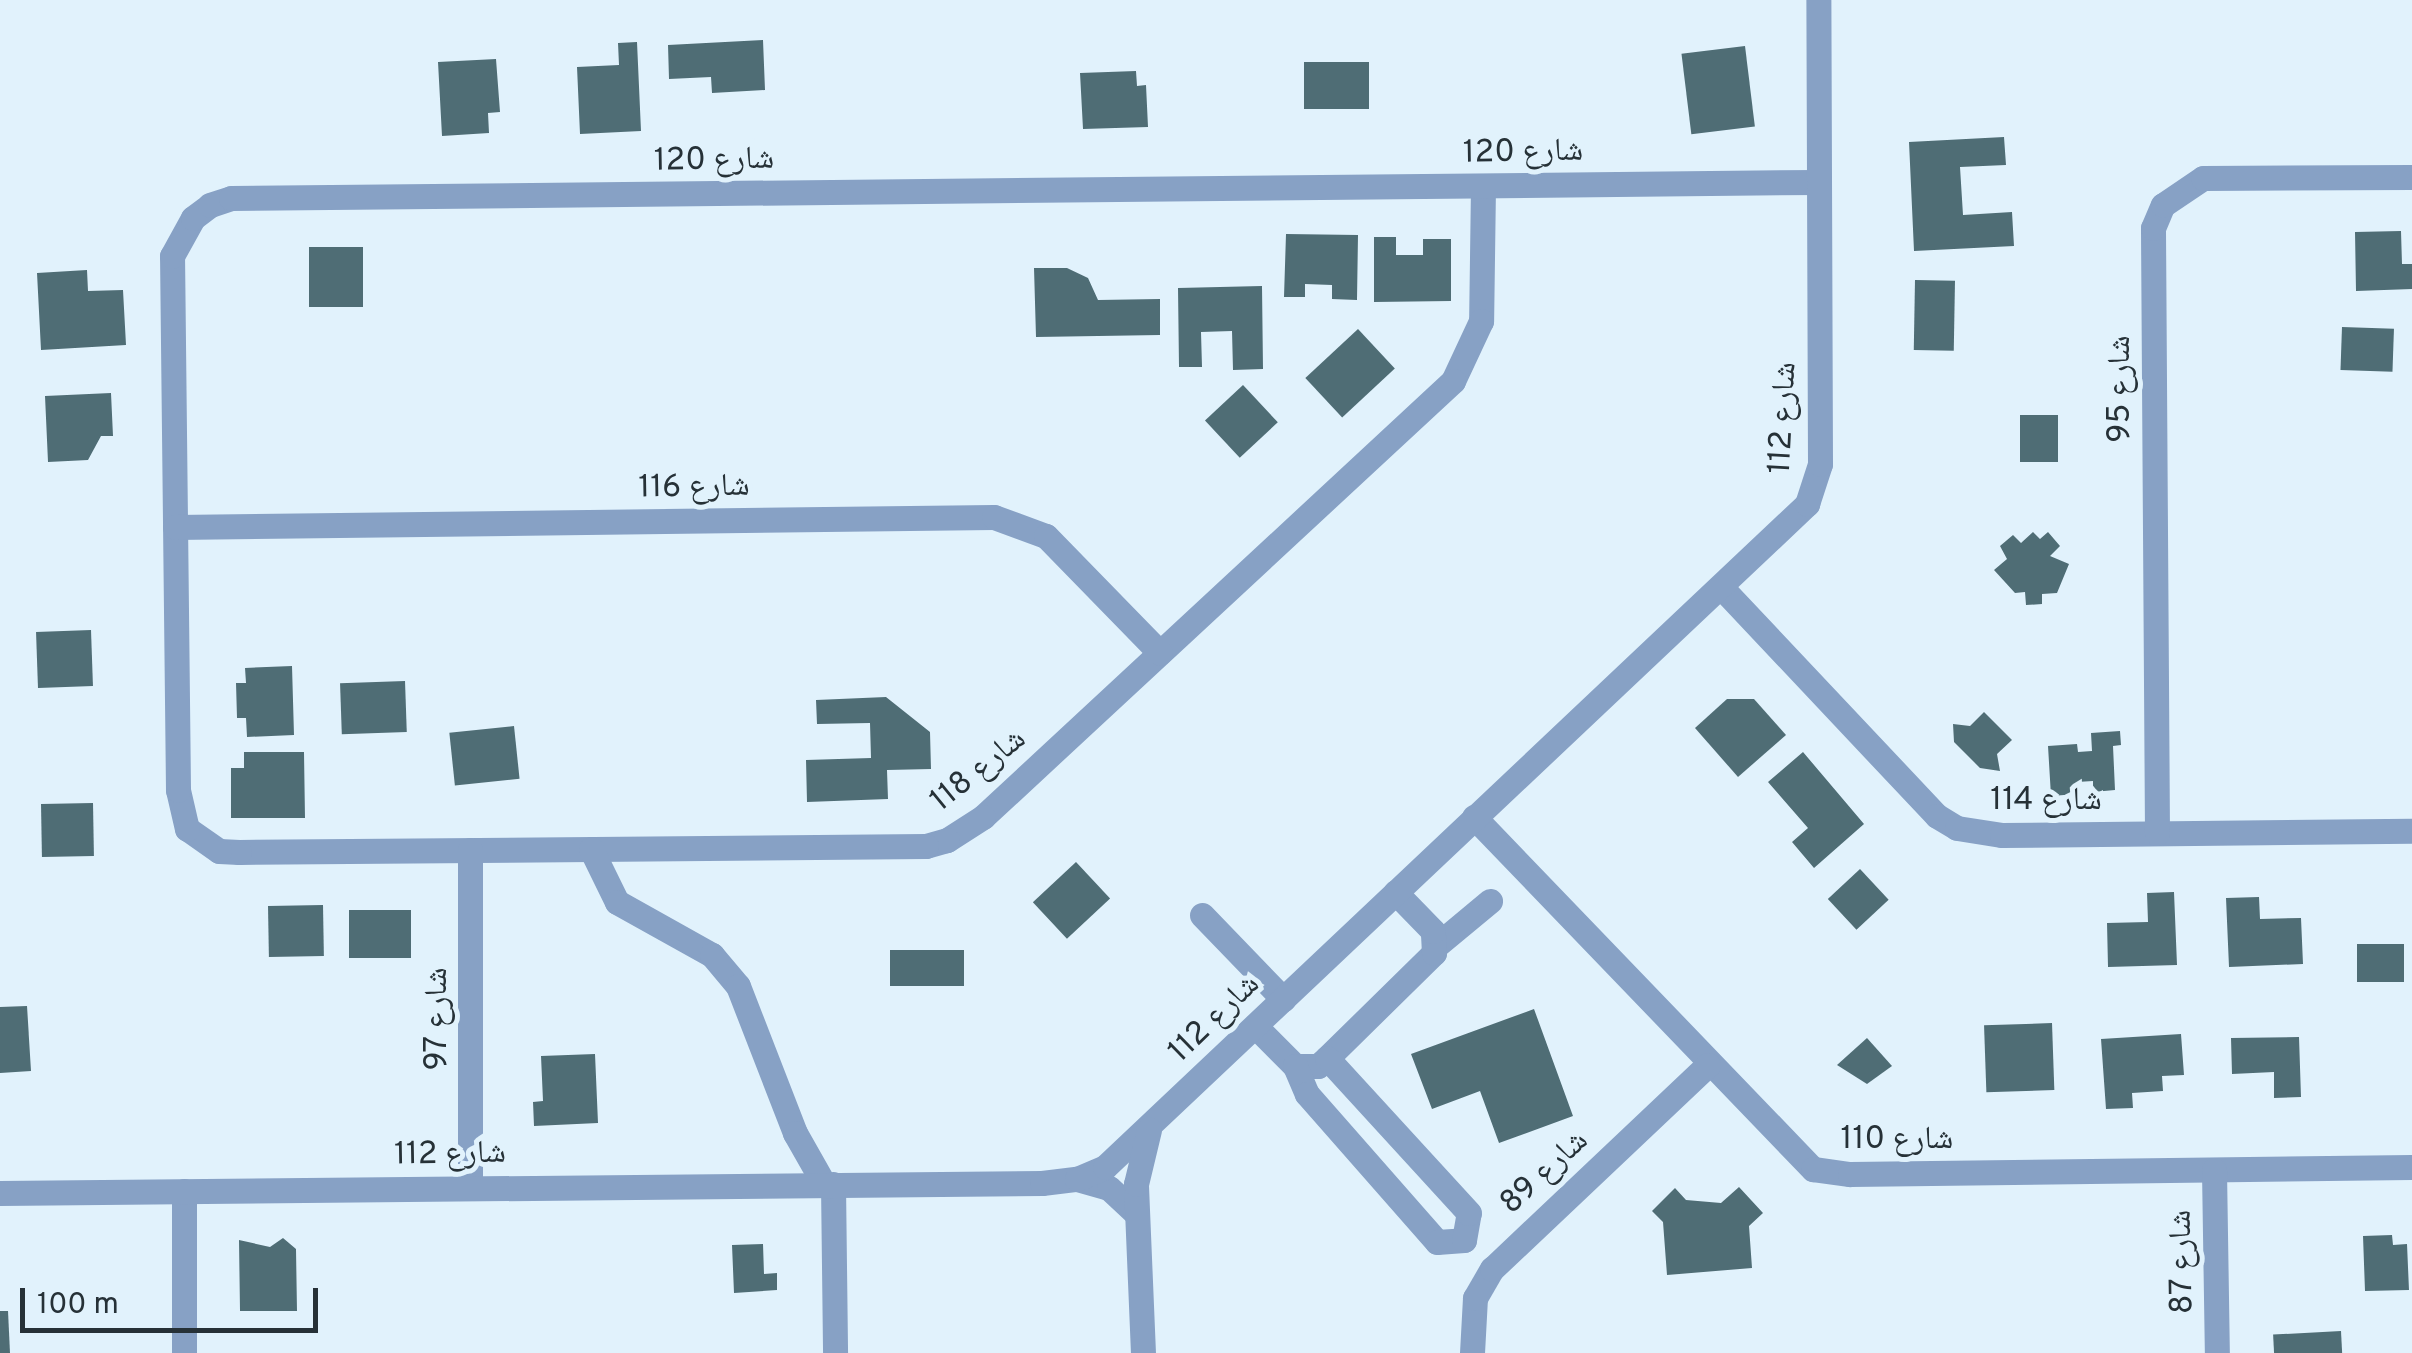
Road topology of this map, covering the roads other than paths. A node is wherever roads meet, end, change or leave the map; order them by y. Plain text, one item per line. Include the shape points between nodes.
1 (1818, 0) edge
2 (2412, 176) edge
3 (1818, 182) junction
4 (1483, 186) junction
5 (175, 527) junction
6 (1722, 588) junction
7 (1160, 653) junction
8 (178, 790) joint
9 (1474, 817) junction
10 (2412, 831) edge
11 (2157, 834) junction
12 (592, 849) junction
13 (470, 850) junction
14 (1395, 892) junction
15 (1490, 901) dead end
16 (1202, 915) dead end
17 (1436, 945) junction
18 (1282, 1000) junction
19 (1255, 1026) junction
20 (1327, 1058) junction
21 (1295, 1066) junction
22 (1708, 1066) junction
23 (1149, 1128) junction
24 (2412, 1167) edge
25 (2214, 1170) junction
26 (1077, 1179) junction
27 (829, 1184) junction
28 (470, 1188) junction
29 (184, 1191) junction
30 (0, 1193) edge
31 (1136, 1213) junction
32 (184, 1353) edge
33 (835, 1353) edge
34 (1143, 1353) edge
35 (1472, 1353) edge
36 (2217, 1353) edge

1 - 3 street, شارع 112
2 - 11 street, شارع 95 via 2202,178 2163,205 2153,228
3 - 4 street, شارع 120
3 - 6 street, شارع 112 via 1816,484 1794,521
4 - 5 street, شارع 120 via 231,198 192,218 172,256
4 - 7 street, شارع 118 via 1481,321 1466,363
5 - 7 street, شارع 116 via 994,517 1046,536
5 - 8 street, شارع 120
6 - 9 street, شارع 112
6 - 11 street, شارع 114 via 1929,808 1957,828 1979,834
7 - 12 street, شارع 118 via 983,817 947,840
8 - 13 street, شارع 118 via 186,829 219,851
9 - 14 street, شارع 112
9 - 22 street, شارع 110
10 - 11 street, شارع 114
12 - 13 street, شارع 118
12 - 27 street via 617,902 712,955 738,986 795,1133
13 - 28 street, شارع 97
14 - 17 street via 1433,931
14 - 18 street, شارع 112
15 - 17 street
16 - 18 street
17 - 20 street
18 - 19 street, شارع 112
19 - 21 street
19 - 23 street, شارع 112
20 - 21 street via 1318,1066
20 - 21 street via 1469,1213 1464,1240 1437,1242 1308,1094
22 - 25 street, شارع 110 via 1796,1160 1831,1174
22 - 35 street, شارع 89 via 1492,1268 1475,1298
23 - 26 street, شارع 112 via 1105,1166
23 - 31 street
24 - 25 street, شارع 110
25 - 36 street, شارع 87
26 - 27 street, شارع 112
26 - 31 street via 1110,1188
27 - 28 street, شارع 112
27 - 33 street
28 - 29 street, شارع 112
29 - 30 street, شارع 112
29 - 32 street
31 - 34 street

